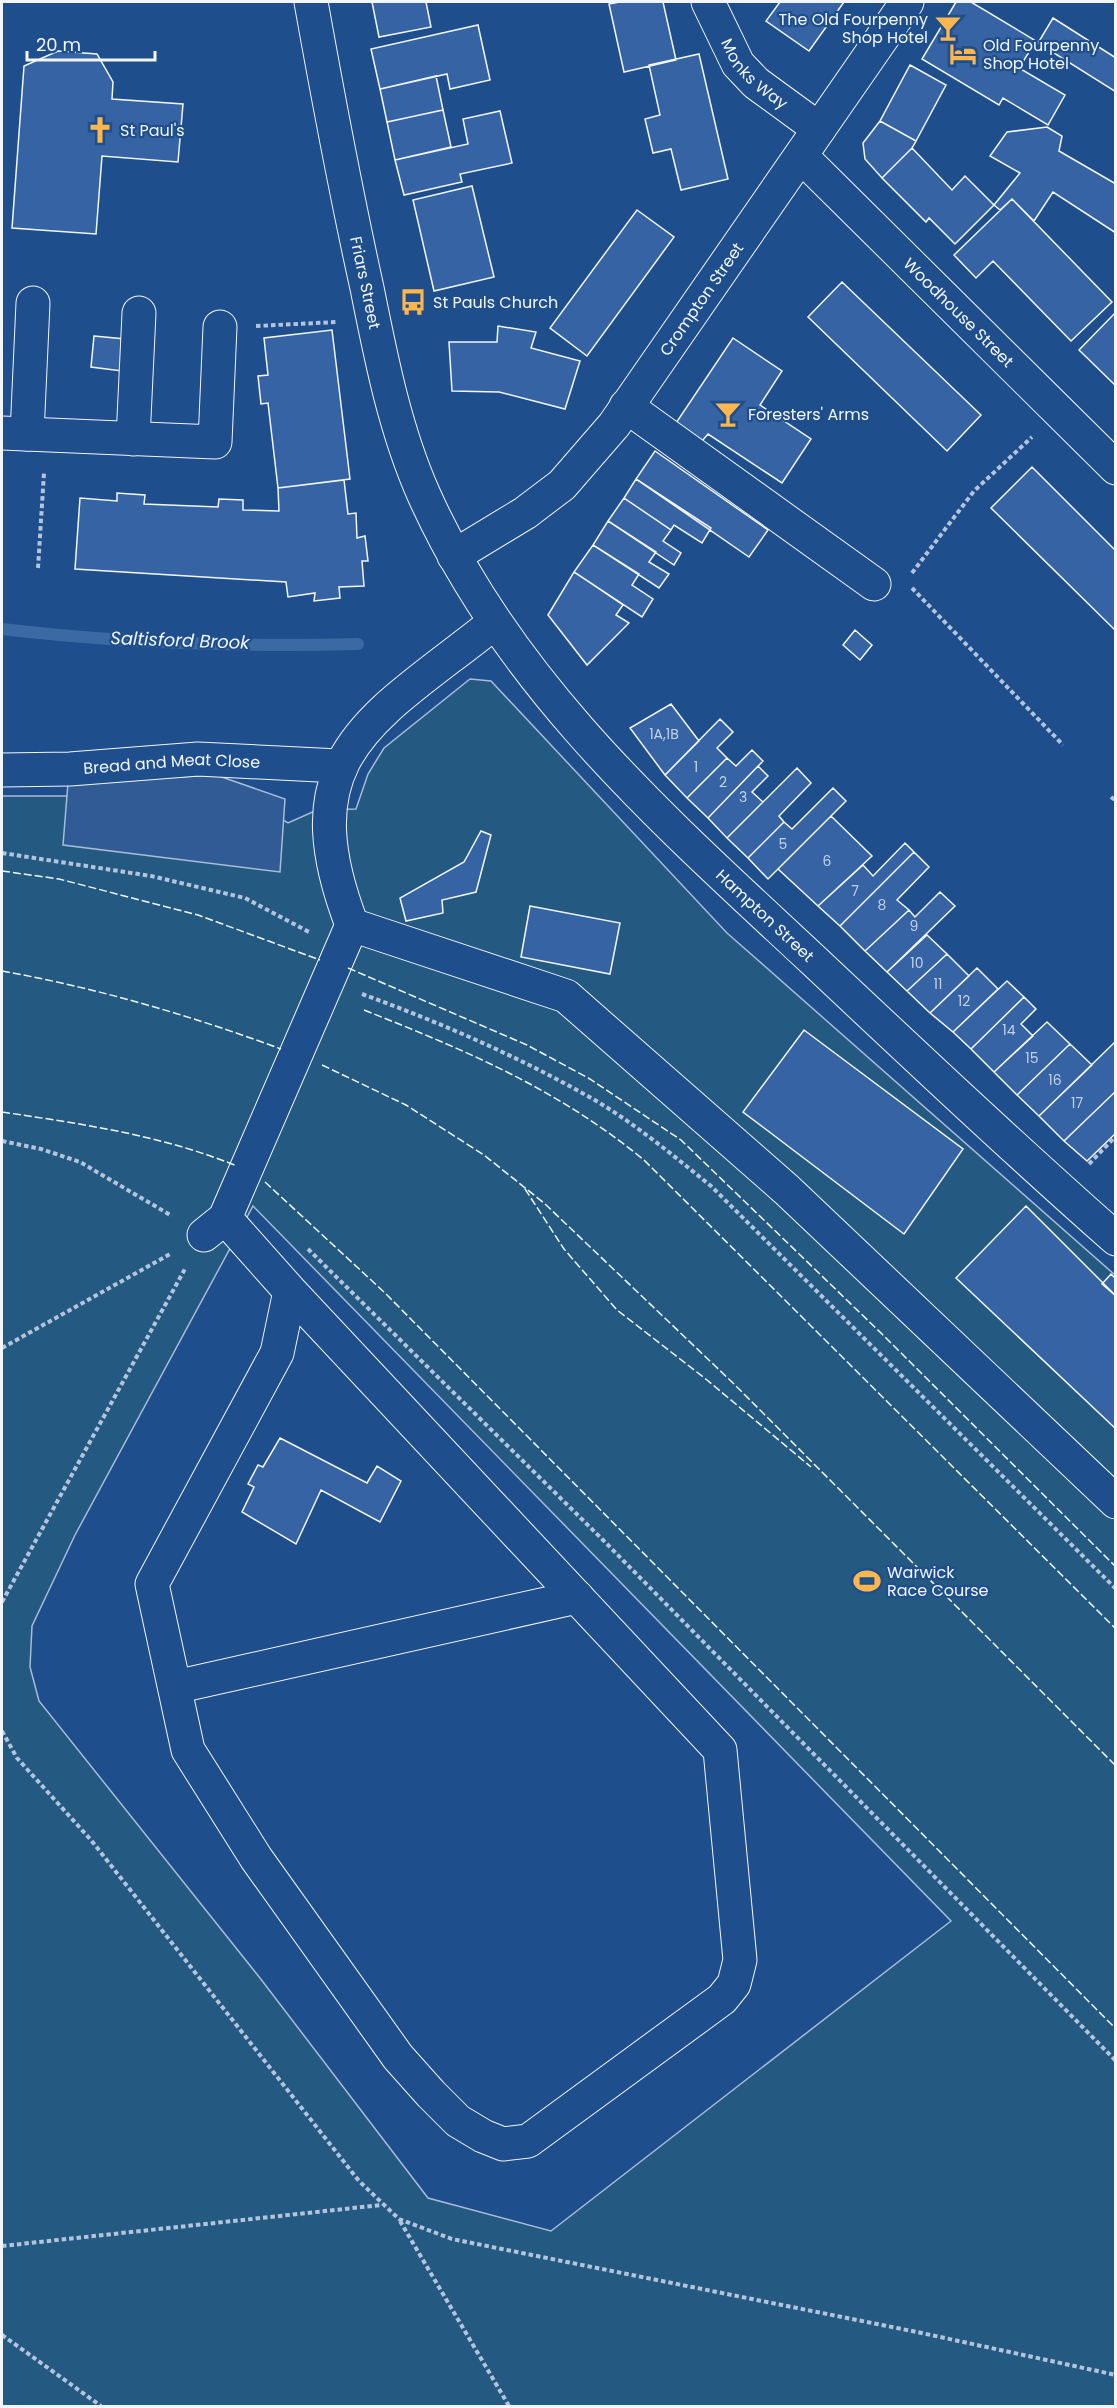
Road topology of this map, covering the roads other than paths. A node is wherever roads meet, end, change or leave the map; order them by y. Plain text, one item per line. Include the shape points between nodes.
1 (310, 2) edge
2 (708, 2) edge
3 (907, 2) edge
4 (819, 129) junction
5 (801, 156) junction
6 (33, 303) dead end
7 (139, 313) dead end
8 (220, 327) road end
9 (626, 406) junction
10 (25, 434) edge
11 (133, 439) junction
12 (1116, 468) edge
13 (454, 556) junction
14 (874, 584) dead end
15 (494, 623) junction
16 (339, 766) junction
17 (2, 770) edge
18 (347, 937) junction
19 (1116, 1239) edge
20 (290, 1291) junction
21 (1116, 1502) edge
22 (577, 1597) junction
23 (175, 1687) junction

1 - 13 street, Friars Street via 350,212 392,396 405,445
2 - 4 street, Monks Way via 738,64 756,83
3 - 4 street, Crompton Street
4 - 5 street, Crompton Street
5 - 9 street, Crompton Street
5 - 12 street, Woodhouse Street
6 - 10 street
7 - 11 street
8 - 11 street via 215,442
9 - 13 street, Crompton Street via 562,485 525,513
9 - 14 street
10 - 11 street
13 - 15 street, Hampton Street
15 - 16 street via 380,714 361,732
15 - 19 street, Hampton Street via 595,750 1041,1173
16 - 17 street, Bread and Meat Close via 198,759
16 - 18 street via 328,818
18 - 20 street via 215,1226
18 - 21 street via 566,996 787,1190
20 - 22 street
20 - 23 street via 277,1353 152,1584
22 - 23 street
22 - 23 street via 720,1750 740,1960 734,1984 722,1999 528,2141 503,2144 458,2121 398,2057 256,1858 188,1750

